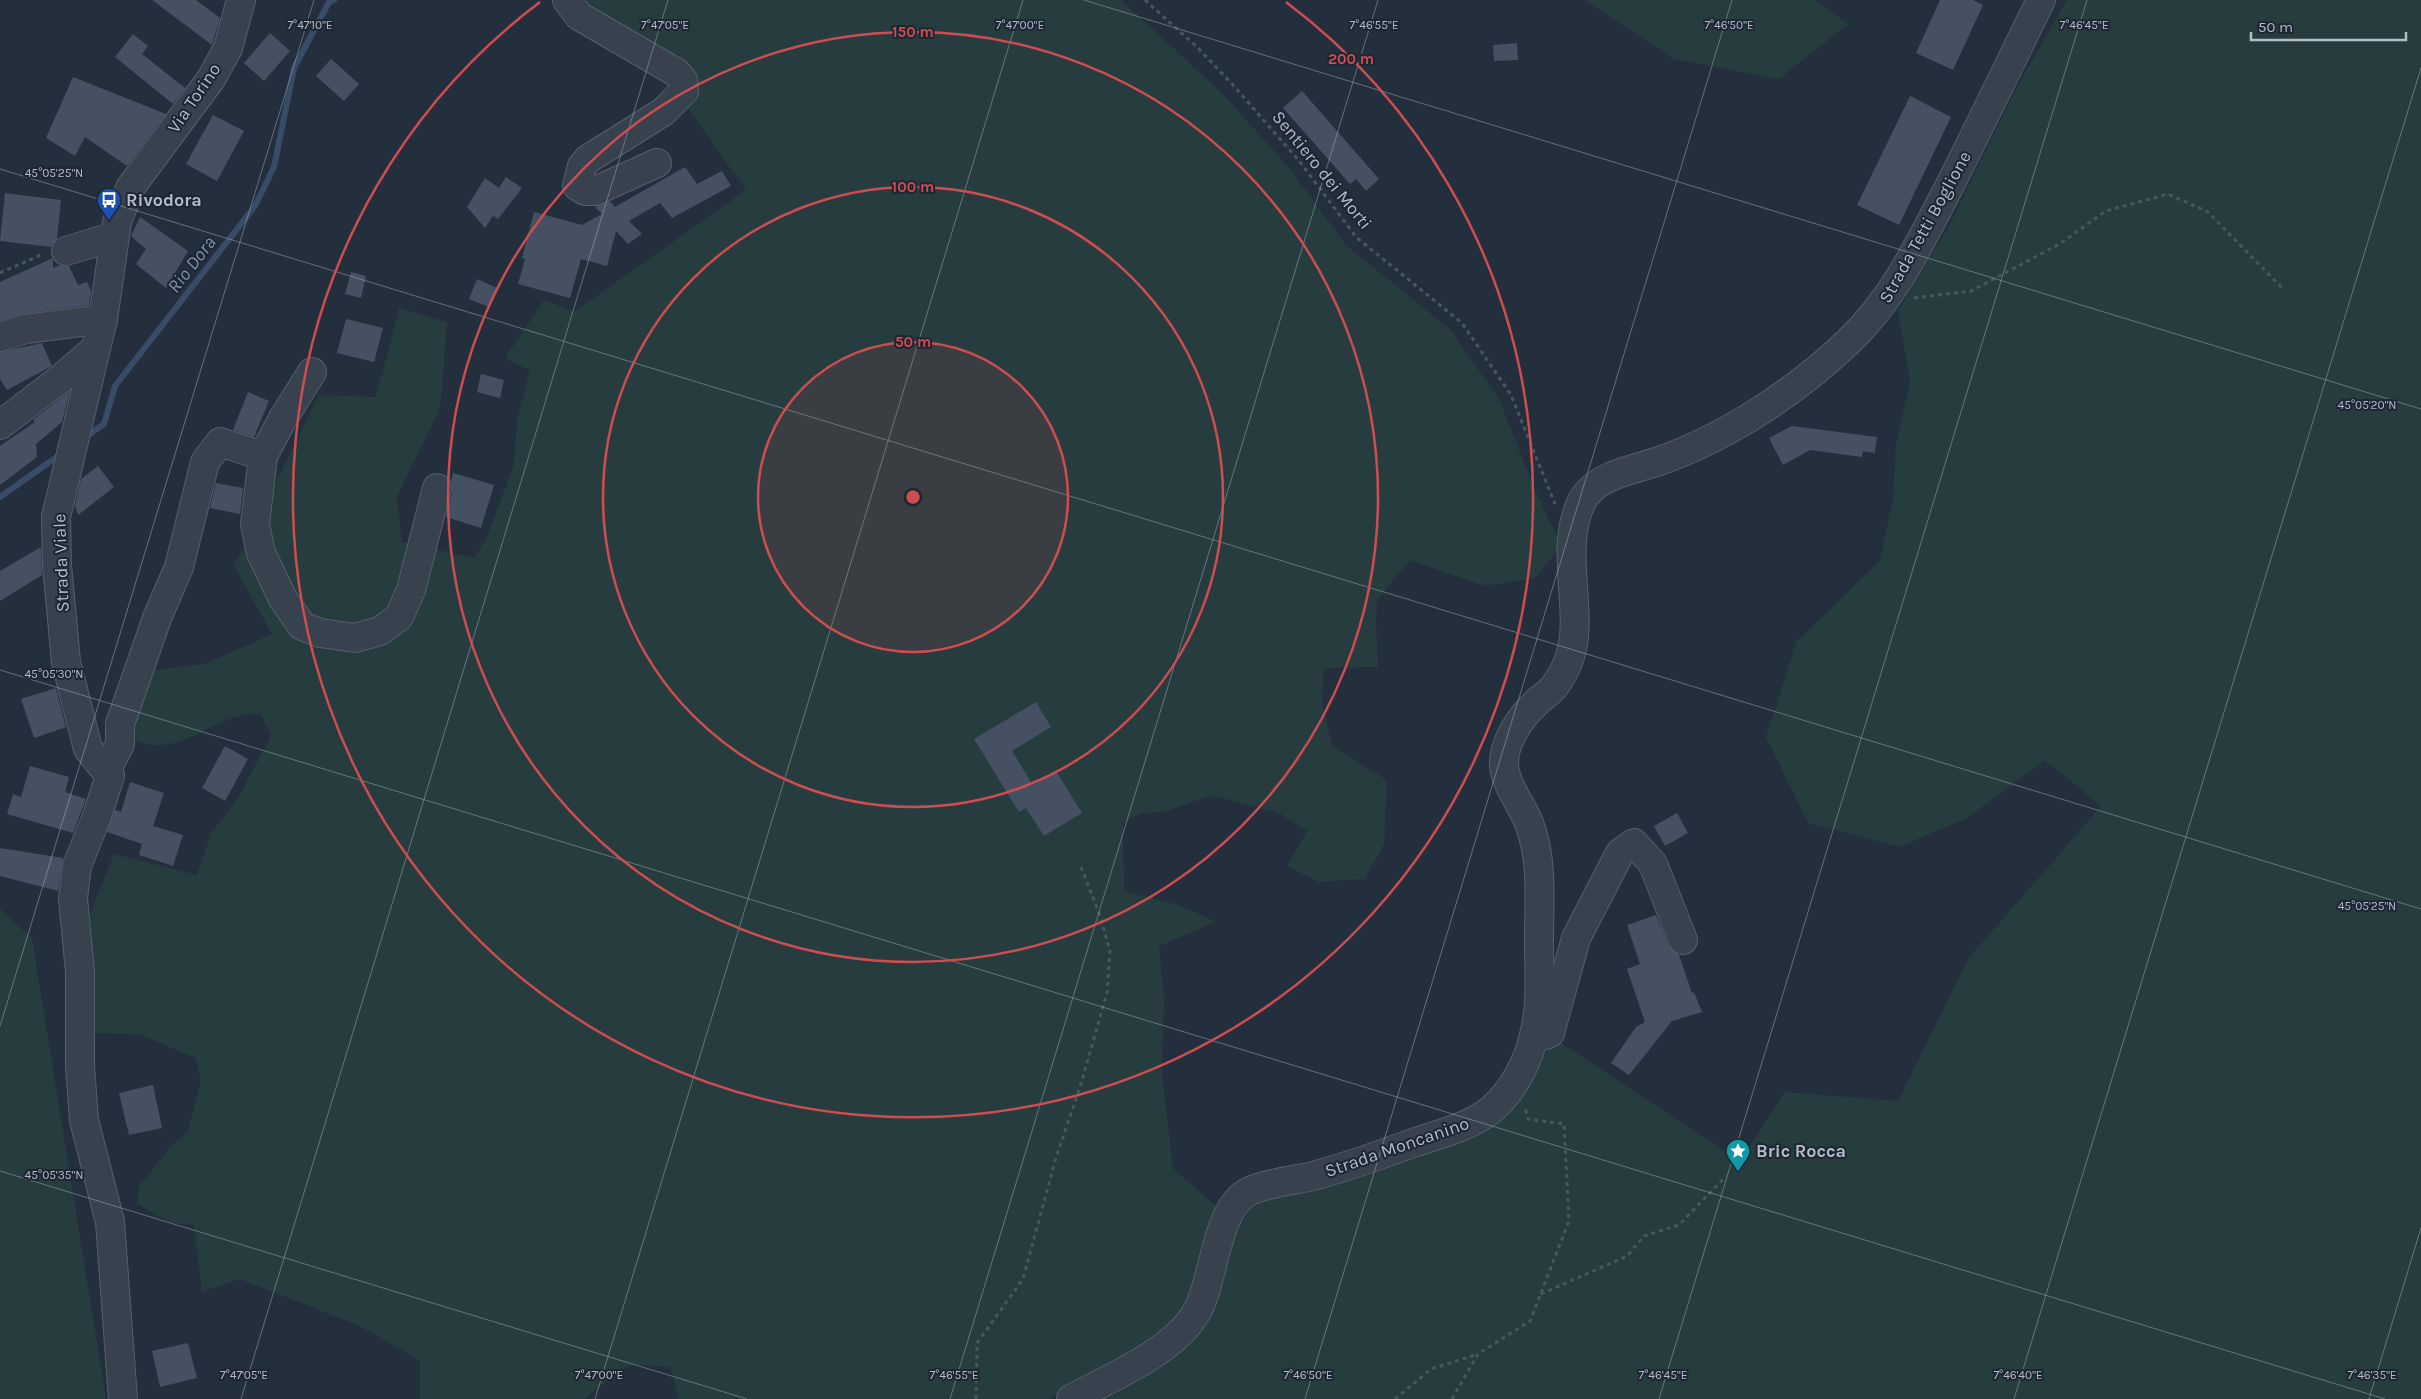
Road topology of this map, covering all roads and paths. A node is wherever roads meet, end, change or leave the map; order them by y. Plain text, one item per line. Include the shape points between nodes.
1 (241, 0) edge
2 (567, 0) edge
3 (1145, 0) edge
4 (2041, 0) edge
5 (657, 163) dead end
6 (116, 236) junction
7 (66, 251) joint
8 (0, 273) edge
9 (2284, 290) dead end
10 (1886, 302) junction
11 (103, 319) junction
12 (0, 337) edge
13 (94, 350) junction
14 (312, 372) dead end
15 (0, 425) edge
16 (263, 456) junction
17 (437, 488) dead end
18 (1556, 505) dead end
19 (1572, 540) joint
20 (106, 771) junction
21 (1081, 867) dead end
22 (1683, 940) dead end
23 (1534, 1038) junction
24 (1519, 1074) junction
25 (1726, 1176) dead end
26 (1540, 1294) junction
27 (1478, 1354) junction
28 (123, 1399) edge
29 (976, 1399) edge
30 (1071, 1399) edge
31 (1395, 1399) edge
32 (1452, 1399) edge

1 - 6 street, Via Torino via 228,48 211,79 130,188
2 - 5 street via 579,16 677,73 683,80 684,91 663,112 588,159 582,166 576,186 585,191 595,191
3 - 18 path, Sentiero dei Morti via 1197,47 1245,99 1300,162 1356,237 1462,323 1511,395
4 - 10 street, Strada Tetti Boglione via 1918,247
6 - 7 street
6 - 11 street, Via Torino
7 - 8 path via 38,255
9 - 10 path via 2208,212 2168,194 2106,211 2058,245 1971,291
10 - 19 street, Strada Tetti Boglione via 1849,342 1733,429 1674,456 1604,479 1592,487 1579,511
11 - 12 street via 26,329
11 - 13 street
13 - 15 street
13 - 20 street, Strada Viale via 56,517 57,565 66,662 88,749
14 - 16 street
16 - 17 street via 255,524 261,553 283,599 302,626 320,633 355,638 380,631 399,617 411,590
16 - 20 street via 220,442 205,462 179,567 157,618 120,724 120,744
19 - 23 street, Strada Moncanino via 1575,641 1568,664 1553,688 1528,709 1507,745 1504,762 1509,784 1531,826 1538,862 1539,1009
20 - 28 street via 110,776 77,866 73,898 80,972 80,1066 84,1120 110,1222
21 - 29 path via 1110,951 1107,992 1055,1161 1023,1280 977,1343
22 - 23 street via 1654,864 1634,843 1620,853 1576,938 1550,1034
23 - 24 street, Strada Moncanino
24 - 26 path via 1528,1119 1564,1124 1569,1221
24 - 30 street, Strada Moncanino via 1494,1107 1477,1120 1338,1170 1248,1192 1236,1202 1218,1240 1198,1311 1178,1335 1155,1353
25 - 26 path via 1679,1225 1644,1236 1627,1256
26 - 27 path via 1530,1321
27 - 31 path via 1431,1369
27 - 32 path

